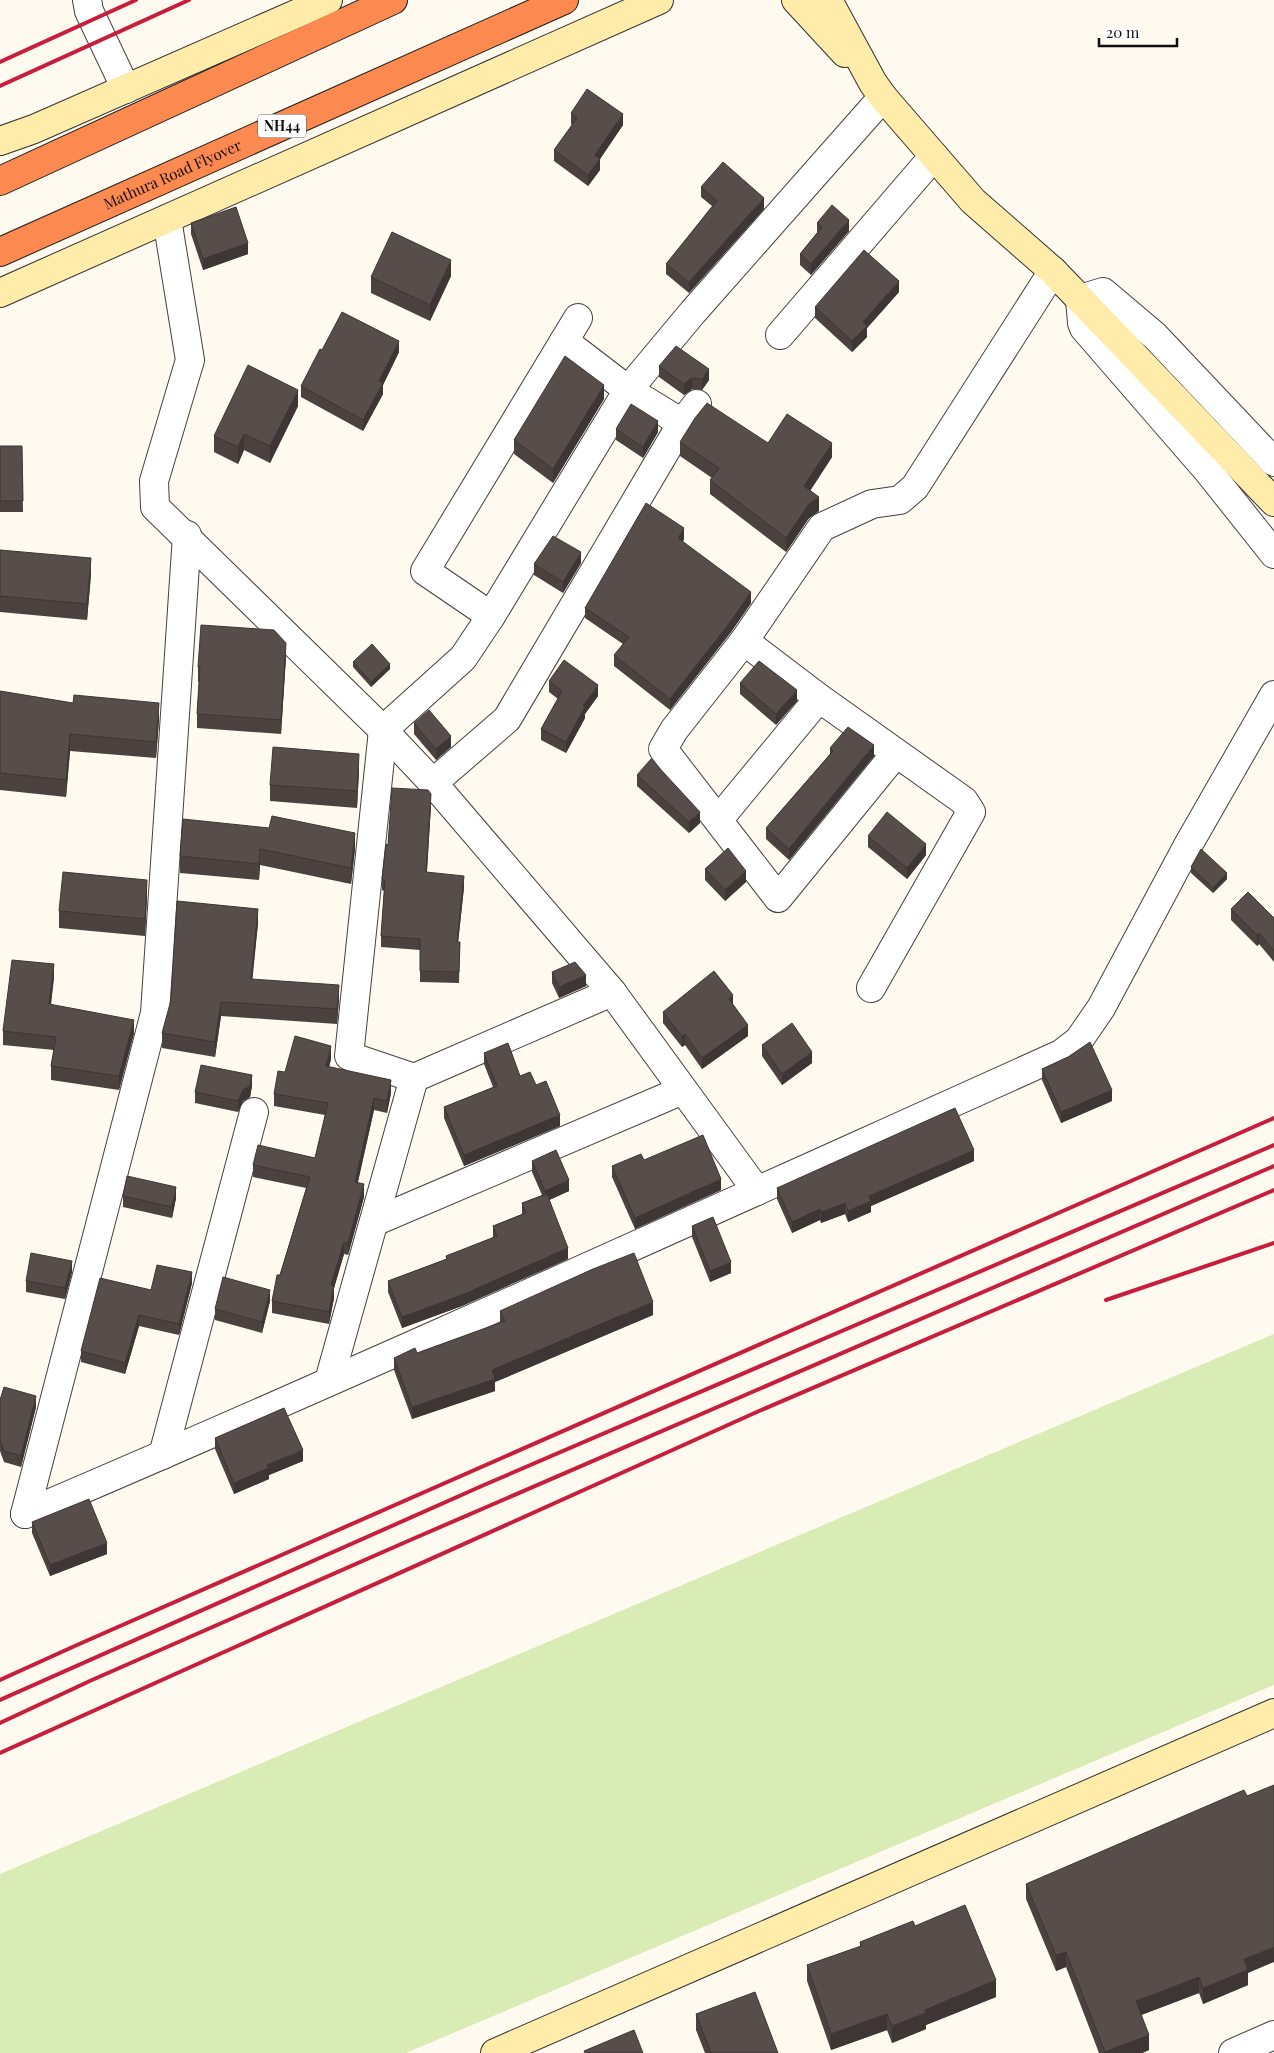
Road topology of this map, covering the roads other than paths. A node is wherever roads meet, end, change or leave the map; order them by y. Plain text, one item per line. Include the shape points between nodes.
1 (87, 0) edge
2 (328, 0) edge
3 (393, 0) edge
4 (564, 0) edge
5 (659, 0) edge
6 (796, 0) edge
7 (828, 0) edge
8 (623, 9) edge
9 (126, 89) junction
10 (878, 90) junction
11 (0, 142) edge
12 (934, 156) junction
13 (0, 181) edge
14 (167, 219) junction
15 (0, 252) edge
16 (1053, 271) junction
17 (0, 294) edge
18 (1080, 299) junction
19 (578, 318) dead end
20 (780, 335) dead end
21 (564, 341) junction
22 (628, 390) junction
23 (1271, 452) edge
24 (1274, 502) edge
25 (186, 535) junction
26 (1274, 554) edge
27 (491, 616) junction
28 (744, 641) junction
29 (1274, 695) edge
30 (819, 698) junction
31 (383, 730) junction
32 (896, 753) junction
33 (433, 784) junction
34 (719, 819) junction
35 (871, 988) dead end
36 (612, 992) junction
37 (414, 1078) junction
38 (683, 1090) junction
39 (254, 1112) dead end
40 (757, 1191) junction
41 (374, 1222) junction
42 (329, 1381) junction
43 (163, 1455) junction
44 (1274, 1713) edge
45 (1274, 2035) edge
46 (495, 2053) edge
47 (1233, 2053) edge

1 - 9 street via 89,11
2 - 9 street
3 - 13 highway
4 - 15 highway, Mathura Road Flyover / NH44
5 - 8 street
6 - 10 street
7 - 10 street
8 - 14 street
9 - 11 street
10 - 12 street
10 - 22 street
12 - 16 street via 973,200
12 - 20 street
14 - 17 street
14 - 25 street via 190,360 154,481 156,506
16 - 18 street
16 - 28 street via 915,486 900,500 872,504 822,527
18 - 23 street via 1103,292 1155,336
18 - 24 street
18 - 26 street via 1084,328 1208,471
19 - 21 street
21 - 22 street
21 - 27 street via 425,571
22 - 27 street
22 - 33 street via 689,414 507,719
25 - 31 street
25 - 43 street via 155,1013 25,1514
27 - 31 street via 463,658
28 - 30 street
28 - 34 street via 674,730 663,749
29 - 40 street via 1186,847 1101,1008 1079,1040 1061,1054
30 - 32 street
30 - 34 street
31 - 33 street
31 - 37 street via 349,1056
32 - 34 street via 778,898
32 - 35 street via 964,801 970,812
33 - 36 street
36 - 37 street
36 - 38 street
37 - 41 street
38 - 40 street
38 - 41 street
39 - 43 street
40 - 42 street
41 - 42 street
42 - 43 street
44 - 46 street
45 - 47 street

